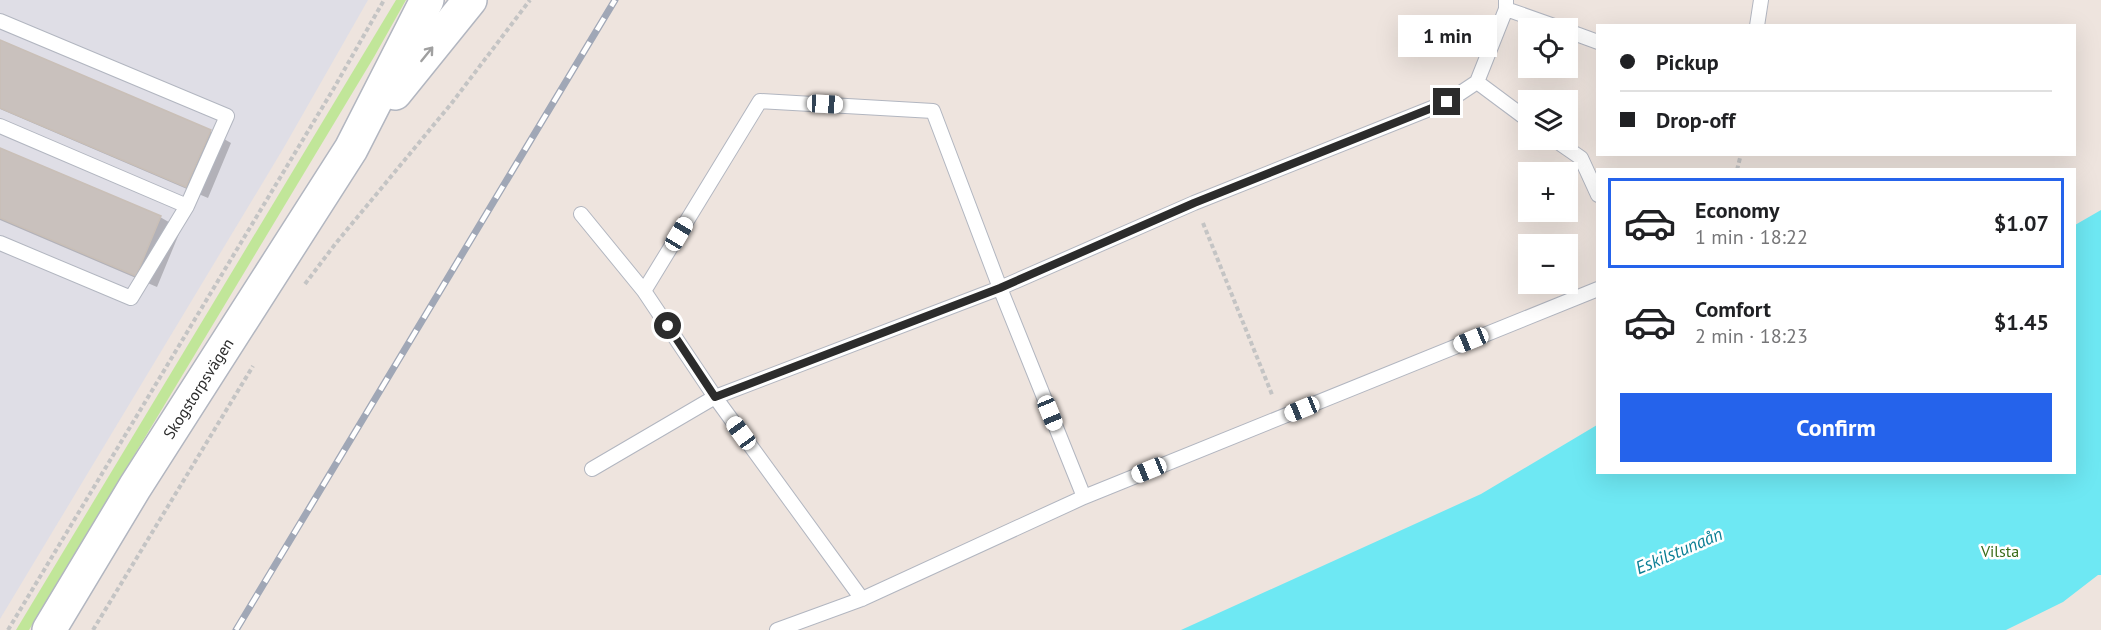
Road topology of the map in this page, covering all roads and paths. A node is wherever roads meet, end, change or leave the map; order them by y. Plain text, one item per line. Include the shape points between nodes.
1 (384, 0) edge
2 (427, 0) edge
3 (470, 0) edge
4 (530, 0) edge
5 (1761, 0) edge
6 (1506, 4) edge
7 (1538, 18) edge
8 (0, 21) edge
9 (1757, 24) edge
10 (1578, 35) edge
11 (1596, 41) edge
12 (1477, 82) junction
13 (1518, 113) edge
14 (0, 126) edge
15 (351, 149) junction
16 (1569, 150) edge
17 (1596, 191) edge
18 (1194, 203) junction
19 (187, 206) junction
20 (581, 214) dead end
21 (0, 243) edge
22 (303, 287) dead end
23 (1000, 288) junction
24 (1596, 290) edge
25 (644, 291) junction
26 (259, 356) dead end
27 (715, 397) junction
28 (1281, 417) junction
29 (592, 469) dead end
30 (1084, 497) junction
31 (862, 598) junction
32 (8, 630) edge
33 (49, 630) edge
34 (93, 630) edge
35 (777, 630) edge

1 - 32 path
2 - 15 main road, Skogstorpsvägen
15 -> 3 main road, Skogstorpsvägen
4 - 22 path
5 - 9 lane
6 - 7 lane
6 - 12 lane
8 - 19 lane via 228,116
10 - 11 lane
12 - 13 lane
12 - 18 lane via 1447,102
14 - 19 lane
15 - 33 main road, Skogstorpsvägen via 135,487
16 - 17 lane via 1581,158
18 - 23 lane
18 - 28 path
19 - 21 lane via 131,298
20 - 25 lane
23 - 25 lane via 933,111 760,101
23 - 27 lane
23 - 30 lane
24 - 28 lane
25 - 27 lane
26 - 34 path
27 - 29 lane
27 - 31 lane
28 - 30 lane
30 - 31 lane
31 - 35 lane

